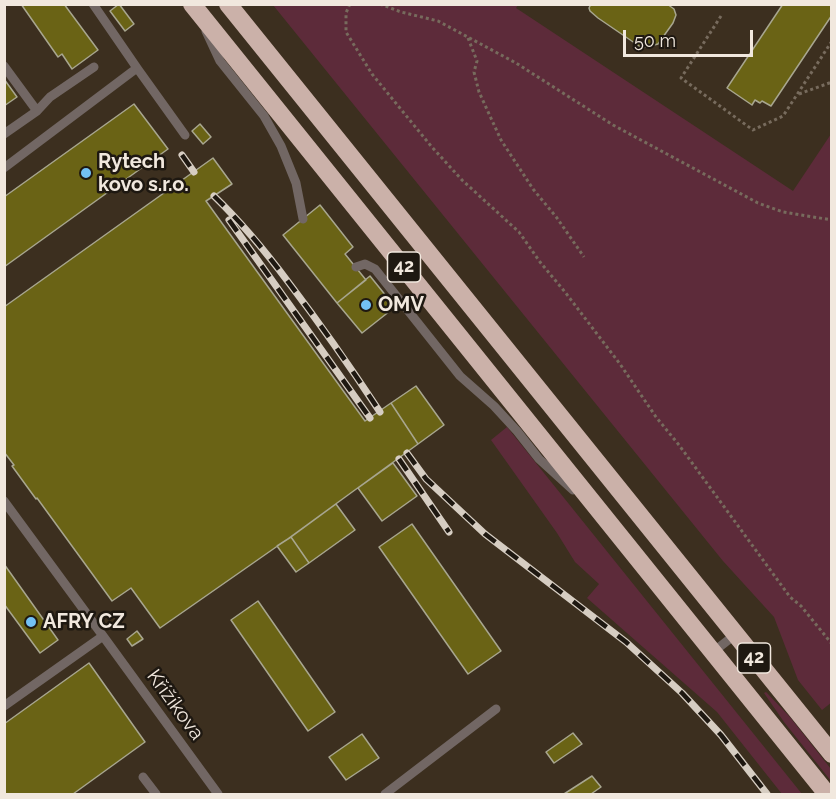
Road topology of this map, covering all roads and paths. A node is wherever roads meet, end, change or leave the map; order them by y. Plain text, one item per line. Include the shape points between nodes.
1 (93, 4) edge
2 (350, 4) edge
3 (380, 4) edge
4 (194, 7) edge
5 (233, 9) edge
6 (721, 16) dead end
7 (468, 39) junction
8 (831, 41) edge
9 (4, 66) edge
10 (94, 67) dead end
11 (137, 68) junction
12 (831, 82) edge
13 (797, 94) junction
14 (37, 111) junction
15 (4, 134) edge
16 (185, 135) dead end
17 (4, 168) edge
18 (303, 219) dead end
19 (831, 220) edge
20 (584, 257) dead end
21 (356, 267) dead end
22 (4, 501) edge
23 (612, 525) junction
24 (736, 634) junction
25 (103, 636) junction
26 (831, 644) edge
27 (713, 652) junction
28 (4, 706) edge
29 (496, 709) dead end
30 (831, 753) edge
31 (143, 777) dead end
32 (156, 795) edge
33 (219, 795) edge
34 (385, 795) edge
35 (827, 795) edge

1 - 11 lane
2 - 26 path via 346,32 372,74 462,180 519,232 790,597
3 - 7 path via 438,21
4 - 18 lane via 220,62 264,116 281,146 296,183
4 - 23 highway, 42
5 - 24 highway, 42
6 - 13 path via 681,78 753,130 783,116
7 - 19 path via 516,63 613,125 758,203 783,212
7 - 20 path via 477,61 474,72 479,92 501,140
8 - 13 path
9 - 14 lane
10 - 14 lane
11 - 16 lane
11 - 17 lane
12 - 13 path
14 - 15 lane
21 - 23 lane via 365,264 375,269 460,376 506,418 539,459
22 - 25 lane, Křížíkova
23 - 27 highway, 42
24 - 27 lane
24 - 30 highway, 42
25 - 28 lane
25 - 33 lane, Křížíkova
27 - 35 highway, 42
29 - 34 lane
31 - 32 lane

